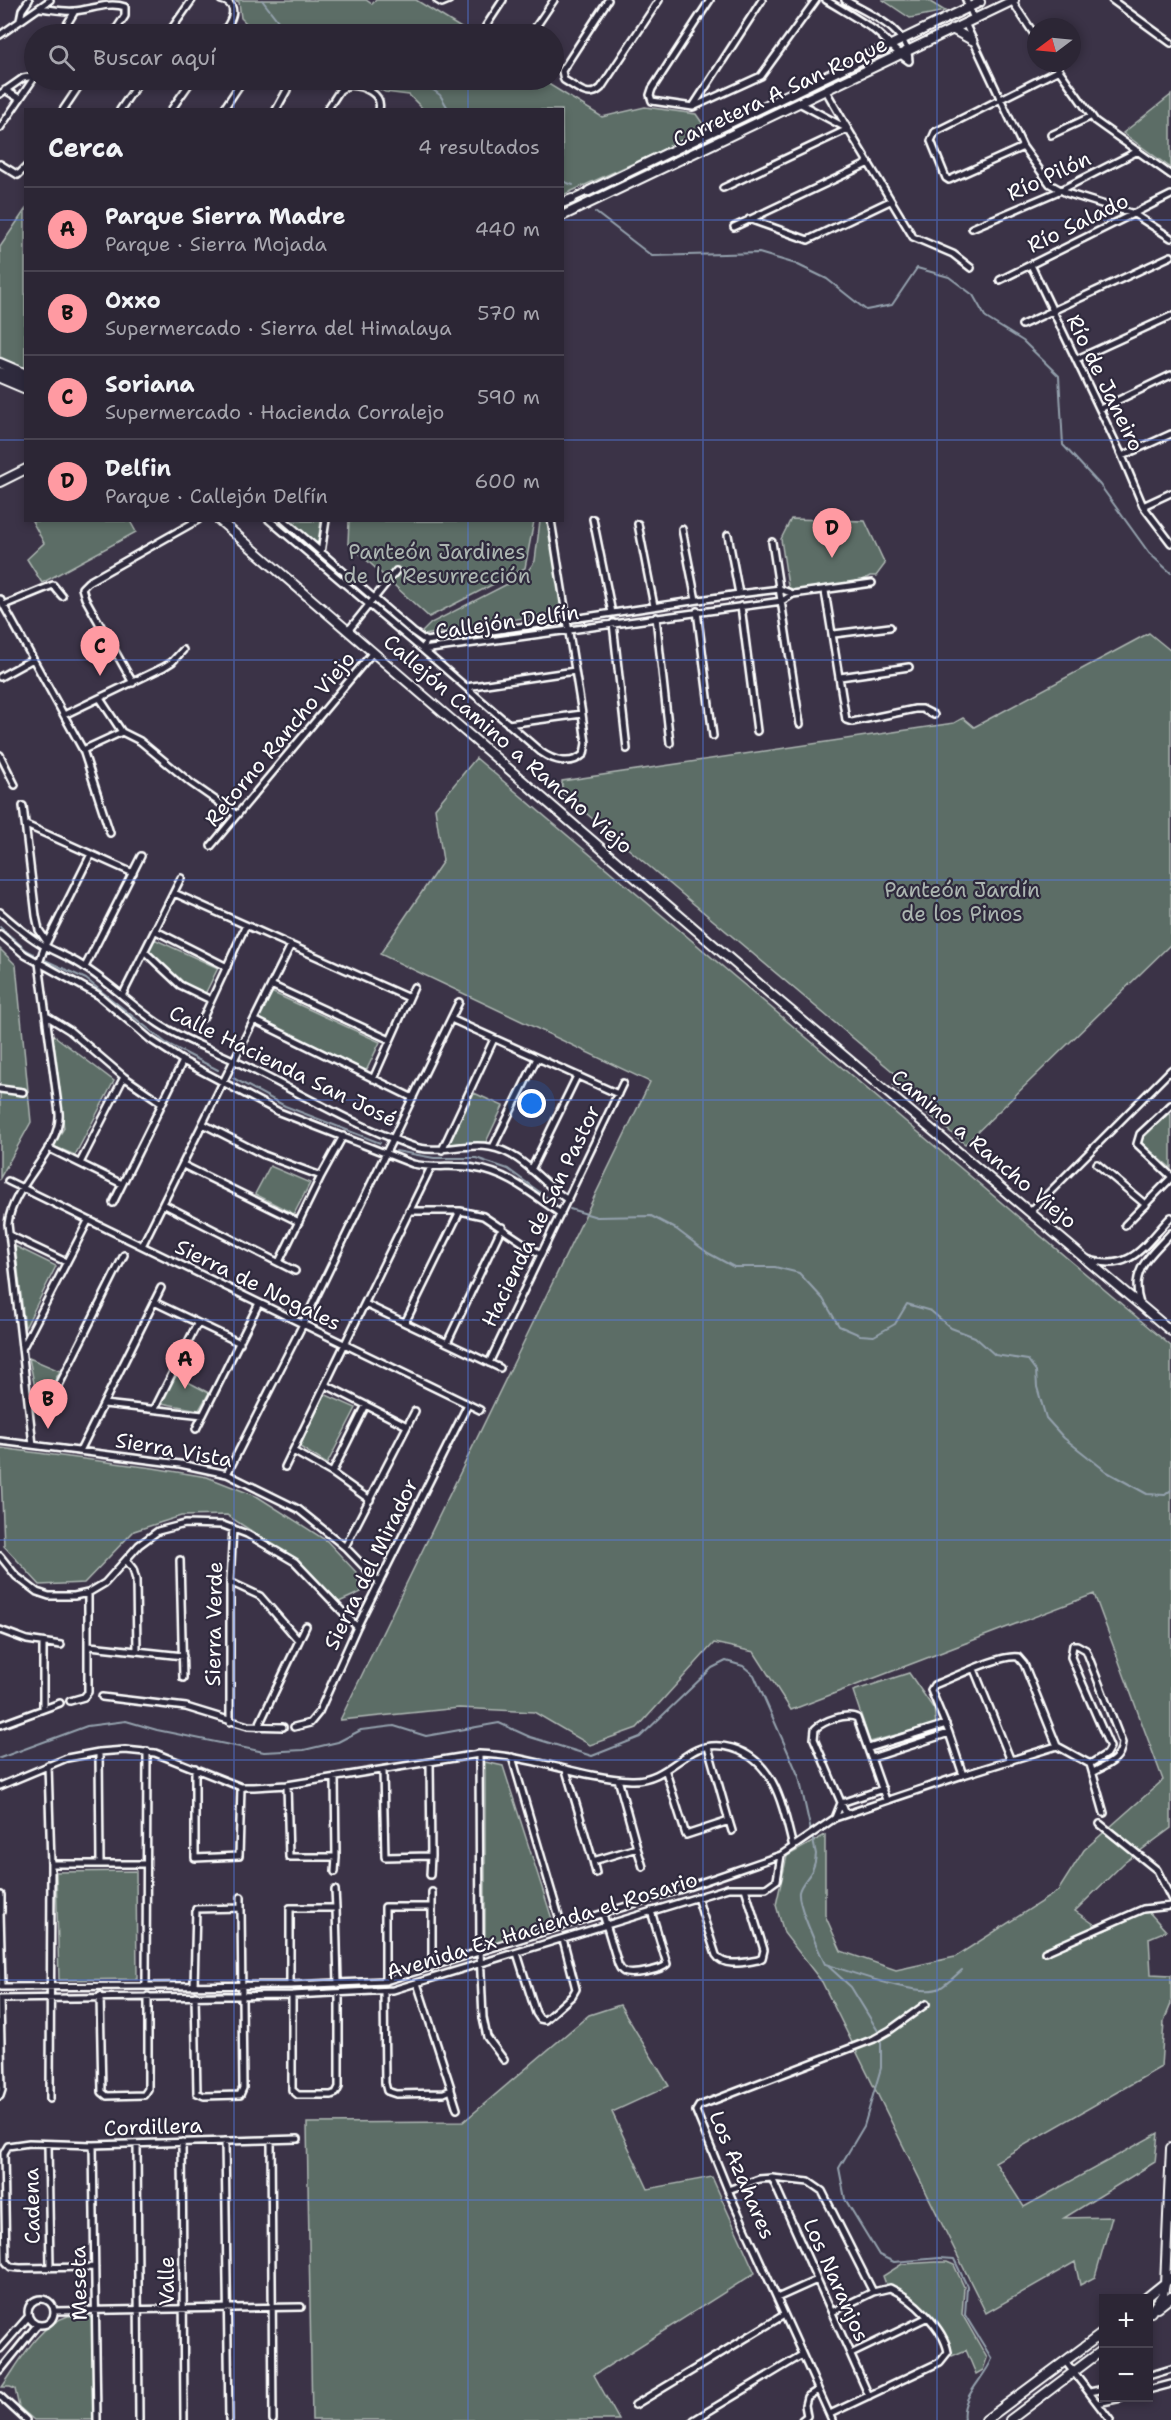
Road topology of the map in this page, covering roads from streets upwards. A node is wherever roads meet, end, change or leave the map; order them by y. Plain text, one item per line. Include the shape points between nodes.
1 (29, 0) edge
2 (50, 0) edge
3 (192, 0) edge
4 (221, 0) edge
5 (437, 0) edge
6 (449, 0) edge
7 (503, 0) edge
8 (554, 0) edge
9 (608, 0) edge
10 (659, 0) edge
11 (710, 0) edge
12 (762, 0) edge
13 (816, 0) edge
14 (826, 0) edge
15 (845, 0) edge
16 (1013, 0) edge
17 (1112, 0) edge
18 (981, 1) edge
19 (968, 4) edge
20 (40, 8) junction
21 (75, 11) junction
22 (985, 13) junction
23 (974, 19) junction
24 (20, 20) junction
25 (878, 20) junction
26 (965, 23) junction
27 (1027, 23) edge
28 (67, 24) edge
29 (119, 24) edge
30 (175, 24) edge
31 (228, 24) edge
32 (487, 24) edge
33 (538, 24) edge
34 (873, 29) junction
35 (952, 29) junction
36 (0, 35) edge
37 (902, 39) junction
38 (972, 40) junction
39 (1171, 44) edge
40 (891, 45) junction
41 (909, 50) junction
42 (900, 55) junction
43 (564, 66) edge
44 (1055, 72) edge
45 (1060, 72) edge
46 (24, 78) edge
47 (564, 80) edge
48 (26, 90) edge
49 (76, 90) edge
50 (133, 90) edge
51 (185, 90) edge
52 (236, 90) edge
53 (287, 90) edge
54 (340, 90) edge
55 (364, 90) edge
56 (826, 91) junction
57 (3, 92) edge
58 (20, 99) junction
59 (1002, 99) junction
60 (801, 104) junction
61 (693, 107) junction
62 (64, 108) edge
63 (121, 108) edge
64 (172, 108) edge
65 (224, 108) edge
66 (277, 108) edge
67 (328, 108) edge
68 (379, 108) edge
69 (1090, 117) junction
70 (0, 128) edge
71 (848, 129) junction
72 (1051, 135) dead end
73 (1023, 147) junction
74 (678, 148) junction
75 (1138, 151) junction
76 (682, 159) junction
77 (869, 163) junction
78 (0, 164) edge
79 (24, 169) edge
80 (1171, 174) edge
81 (723, 188) dead end
82 (589, 191) joint
83 (1059, 191) junction
84 (1171, 195) edge
85 (572, 199) joint
86 (890, 201) junction
87 (564, 203) edge
88 (1134, 214) junction
89 (564, 215) edge
90 (749, 219) junction
91 (734, 227) dead end
92 (972, 228) dead end
93 (1171, 238) edge
94 (1171, 256) edge
95 (1031, 265) junction
96 (971, 268) dead end
97 (1000, 280) dead end
98 (1053, 312) junction
99 (1171, 316) edge
100 (1022, 325) dead end
101 (1077, 359) junction
102 (0, 363) edge
103 (0, 372) edge
104 (24, 373) edge
105 (1171, 375) edge
106 (0, 378) edge
107 (24, 380) edge
108 (24, 389) edge
109 (1100, 409) junction
110 (1171, 434) edge
111 (1122, 456) junction
112 (24, 470) edge
113 (0, 482) edge
114 (1171, 492) edge
115 (1143, 506) junction
116 (593, 519) dead end
117 (194, 522) edge
118 (221, 522) edge
119 (271, 522) edge
120 (286, 522) edge
121 (326, 522) edge
122 (551, 522) edge
123 (638, 525) dead end
124 (682, 529) dead end
125 (728, 534) dead end
126 (772, 542) dead end
127 (1171, 543) edge
128 (321, 553) junction
129 (396, 571) dead end
130 (872, 583) dead end
131 (780, 589) junction
132 (825, 591) junction
133 (739, 594) junction
134 (793, 594) junction
135 (62, 596) dead end
136 (0, 599) edge
137 (375, 599) junction
138 (696, 600) junction
139 (782, 601) junction
140 (4, 605) junction
141 (369, 606) junction
142 (654, 606) junction
143 (741, 606) junction
144 (697, 611) junction
145 (612, 613) junction
146 (656, 617) junction
147 (568, 620) junction
148 (613, 623) junction
149 (890, 627) dead end
150 (569, 630) junction
151 (348, 631) junction
152 (834, 634) junction
153 (426, 641) junction
154 (183, 650) dead end
155 (423, 650) junction
156 (373, 652) junction
157 (33, 659) junction
158 (909, 668) dead end
159 (575, 671) junction
160 (0, 677) edge
161 (840, 677) junction
162 (133, 683) junction
163 (466, 687) junction
164 (100, 700) junction
165 (582, 714) junction
166 (64, 715) junction
167 (934, 715) dead end
168 (508, 724) junction
169 (800, 724) dead end
170 (757, 731) dead end
171 (122, 732) junction
172 (713, 736) dead end
173 (670, 743) dead end
174 (627, 749) dead end
175 (83, 750) junction
176 (0, 755) edge
177 (15, 785) dead end
178 (23, 806) dead end
179 (237, 815) junction
180 (26, 825) junction
181 (110, 833) dead end
182 (211, 846) dead end
183 (92, 854) junction
184 (141, 856) dead end
185 (133, 873) junction
186 (181, 878) dead end
187 (174, 893) junction
188 (0, 912) edge
189 (246, 925) junction
190 (156, 931) junction
191 (0, 934) edge
192 (46, 944) junction
193 (291, 945) junction
194 (145, 952) junction
195 (39, 963) junction
196 (85, 967) junction
197 (227, 967) junction
198 (271, 985) junction
199 (414, 987) dead end
200 (123, 994) junction
201 (773, 996) joint
202 (409, 998) junction
203 (210, 1000) junction
204 (459, 1002) dead end
205 (48, 1017) junction
206 (202, 1018) dead end
207 (451, 1019) junction
208 (254, 1020) junction
209 (494, 1039) junction
210 (390, 1040) junction
211 (537, 1058) junction
212 (233, 1060) junction
213 (183, 1062) junction
214 (1171, 1070) edge
215 (577, 1076) junction
216 (124, 1077) junction
217 (373, 1078) junction
218 (223, 1081) junction
219 (623, 1083) dead end
220 (0, 1089) edge
221 (23, 1092) dead end
222 (618, 1094) junction
223 (413, 1098) junction
224 (162, 1103) junction
225 (1171, 1106) edge
226 (203, 1124) junction
227 (343, 1136) junction
228 (393, 1139) junction
229 (492, 1147) junction
230 (48, 1148) junction
231 (442, 1150) junction
232 (386, 1153) junction
233 (80, 1164) junction
234 (1096, 1164) dead end
235 (183, 1165) junction
236 (431, 1167) junction
237 (531, 1170) junction
238 (321, 1176) junction
239 (1171, 1177) edge
240 (8, 1181) dead end
241 (122, 1184) junction
242 (23, 1188) junction
243 (568, 1200) junction
244 (113, 1203) dead end
245 (163, 1204) junction
246 (1146, 1205) junction
247 (409, 1211) junction
248 (460, 1211) junction
249 (1030, 1212) junction
250 (561, 1214) junction
251 (1171, 1217) edge
252 (88, 1221) junction
253 (299, 1222) junction
254 (1125, 1225) dead end
255 (502, 1227) junction
256 (1171, 1233) edge
257 (9, 1235) junction
258 (1145, 1244) junction
259 (142, 1246) junction
260 (1154, 1252) junction
261 (540, 1254) junction
262 (124, 1255) dead end
263 (1086, 1259) junction
264 (66, 1262) junction
265 (279, 1263) junction
266 (295, 1271) dead end
267 (161, 1288) dead end
268 (154, 1302) junction
269 (259, 1303) junction
270 (364, 1304) junction
271 (1140, 1305) junction
272 (405, 1323) junction
273 (197, 1324) junction
274 (303, 1324) junction
275 (1171, 1330) edge
276 (240, 1343) junction
277 (447, 1343) junction
278 (345, 1345) junction
279 (23, 1348) junction
280 (489, 1363) junction
281 (500, 1368) dead end
282 (326, 1385) junction
283 (29, 1399) junction
284 (104, 1404) junction
285 (468, 1404) junction
286 (366, 1405) junction
287 (155, 1408) junction
288 (480, 1410) dead end
289 (415, 1412) dead end
290 (203, 1415) junction
291 (407, 1426) junction
292 (196, 1429) dead end
293 (0, 1441) edge
294 (33, 1445) junction
295 (80, 1451) junction
296 (293, 1451) junction
297 (285, 1467) dead end
298 (332, 1473) junction
299 (227, 1474) junction
300 (370, 1500) junction
301 (233, 1528) junction
302 (345, 1547) junction
303 (0, 1556) edge
304 (126, 1560) junction
305 (180, 1560) dead end
306 (230, 1582) junction
307 (379, 1582) junction
308 (88, 1593) junction
309 (306, 1626) dead end
310 (357, 1627) junction
311 (0, 1630) edge
312 (299, 1641) junction
313 (43, 1643) junction
314 (61, 1645) dead end
315 (90, 1646) junction
316 (136, 1651) junction
317 (183, 1656) junction
318 (974, 1669) junction
319 (183, 1678) dead end
320 (102, 1697) dead end
321 (70, 1701) dead end
322 (60, 1702) dead end
323 (43, 1708) junction
324 (230, 1722) junction
325 (945, 1724) junction
326 (0, 1725) edge
327 (258, 1727) junction
328 (283, 1727) dead end
329 (294, 1727) dead end
330 (949, 1733) junction
331 (1057, 1746) junction
332 (708, 1747) junction
333 (869, 1748) junction
334 (147, 1751) junction
335 (99, 1752) junction
336 (479, 1754) junction
337 (1106, 1754) junction
338 (512, 1757) junction
339 (872, 1758) junction
340 (1114, 1760) junction
341 (1011, 1761) junction
342 (430, 1763) junction
343 (1090, 1764) junction
344 (48, 1765) junction
345 (195, 1768) junction
346 (566, 1770) junction
347 (383, 1771) junction
348 (666, 1772) junction
349 (1094, 1772) junction
350 (963, 1774) junction
351 (335, 1778) junction
352 (618, 1779) junction
353 (287, 1785) junction
354 (0, 1786) edge
355 (241, 1786) junction
356 (883, 1789) junction
357 (886, 1800) junction
358 (841, 1803) junction
359 (846, 1814) junction
360 (1104, 1814) dead end
361 (835, 1818) junction
362 (729, 1821) junction
363 (1100, 1824) dead end
364 (732, 1831) dead end
365 (686, 1835) junction
366 (688, 1842) dead end
367 (793, 1847) junction
368 (637, 1848) junction
369 (239, 1856) junction
370 (431, 1856) junction
371 (781, 1856) junction
372 (336, 1857) junction
373 (593, 1861) junction
374 (51, 1864) junction
375 (100, 1864) junction
376 (146, 1864) junction
377 (238, 1864) dead end
378 (643, 1867) dead end
379 (335, 1872) dead end
380 (596, 1873) dead end
381 (430, 1875) dead end
382 (745, 1888) junction
383 (335, 1890) dead end
384 (432, 1892) dead end
385 (1, 1895) edge
386 (242, 1897) dead end
387 (697, 1897) junction
388 (1171, 1898) edge
389 (432, 1906) junction
390 (1171, 1906) edge
391 (241, 1908) junction
392 (336, 1908) junction
393 (651, 1911) junction
394 (1, 1912) edge
395 (603, 1914) junction
396 (606, 1925) junction
397 (562, 1927) junction
398 (563, 1939) junction
399 (480, 1952) junction
400 (1045, 1952) dead end
401 (517, 1953) junction
402 (480, 1964) junction
403 (432, 1967) junction
404 (384, 1981) junction
405 (417, 1983) junction
406 (338, 1984) junction
407 (243, 1985) junction
408 (290, 1985) junction
409 (146, 1986) junction
410 (194, 1986) junction
411 (1, 1987) edge
412 (50, 1987) junction
413 (384, 1991) junction
414 (339, 1994) junction
415 (292, 1995) junction
416 (100, 1996) junction
417 (148, 1996) junction
418 (195, 1996) junction
419 (243, 1996) junction
420 (0, 1998) edge
421 (51, 1998) junction
422 (926, 2004) dead end
423 (504, 2061) dead end
424 (451, 2090) junction
425 (0, 2096) edge
426 (50, 2098) dead end
427 (457, 2109) dead end
428 (298, 2139) dead end
429 (271, 2140) junction
430 (225, 2141) junction
431 (182, 2142) junction
432 (48, 2144) junction
433 (137, 2144) junction
434 (93, 2145) junction
435 (1171, 2148) edge
436 (772, 2178) junction
437 (728, 2190) junction
438 (50, 2267) junction
439 (95, 2267) junction
440 (817, 2280) junction
441 (1168, 2281) edge
442 (873, 2292) junction
443 (1151, 2294) edge
444 (1171, 2297) edge
445 (777, 2298) junction
446 (272, 2307) junction
447 (301, 2307) dead end
448 (229, 2308) junction
449 (184, 2309) junction
450 (1153, 2309) edge
451 (96, 2310) junction
452 (138, 2310) junction
453 (54, 2311) junction
454 (1153, 2311) edge
455 (832, 2312) junction
456 (784, 2315) junction
457 (28, 2317) junction
458 (928, 2317) junction
459 (37, 2325) junction
460 (1099, 2336) edge
461 (0, 2350) edge
462 (1099, 2353) edge
463 (851, 2354) junction
464 (802, 2355) junction
465 (9, 2360) junction
466 (1065, 2361) junction
467 (1171, 2369) edge
468 (0, 2371) edge
469 (1074, 2372) junction
470 (1153, 2375) edge
471 (1171, 2384) edge
472 (1153, 2389) edge
473 (818, 2390) junction
474 (1099, 2390) edge
475 (1090, 2392) junction
476 (0, 2396) edge
477 (869, 2396) junction
478 (1102, 2402) edge
479 (1098, 2403) junction
480 (635, 2405) dead end
481 (831, 2417) edge
482 (26, 2420) edge
483 (97, 2420) edge
484 (139, 2420) edge
485 (183, 2420) edge
486 (229, 2420) edge
487 (273, 2420) edge
488 (694, 2420) edge
489 (802, 2420) edge
490 (986, 2420) edge
491 (1010, 2420) edge
492 (1110, 2420) edge

1 - 24 street
2 - 20 street
3 - 30 street
4 - 31 street via 232,6 233,15
5 - 6 street
7 - 32 street
8 - 33 street
9 - 43 street
10 - 47 street via 598,91 588,94
11 - 61 street via 650,96 654,102
12 - 61 street
13 - 61 street via 761,76
14 - 34 street
15 - 25 street
16 - 22 street, Carretera A San Roque
16 - 27 street
17 - 39 street
18 - 19 street
18 - 22 street
19 - 23 street
19 - 37 street
20 - 21 street
20 - 24 street
21 - 28 street
21 - 29 street via 120,5 127,12
22 - 23 street, Carretera A San Roque
23 - 26 street, Carretera A San Roque
24 - 36 street
25 - 34 street
25 - 37 street
26 - 35 street, Carretera A San Roque
26 - 38 street
34 - 40 street
35 - 38 street
35 - 41 street, Carretera A San Roque
37 - 40 street
37 - 41 street
38 - 59 street
40 - 42 street
40 - 74 street
41 - 42 street, Carretera A San Roque
42 - 56 street, Carretera A San Roque
44 - 59 street
45 - 69 street
46 - 57 street
48 - 58 street
49 - 62 street
50 - 63 street
51 - 64 street
52 - 65 street
53 - 66 street
54 - 67 street
55 - 68 street via 377,96
56 - 60 street, Carretera A San Roque
56 - 71 street
57 - 58 street
58 - 70 street
59 - 73 street
59 - 73 street via 935,132 931,141 946,178 955,178
60 - 71 street
60 - 76 street, Carretera A San Roque
69 - 72 street
69 - 75 street
71 - 77 street
71 - 81 street
73 - 83 street via 1045,179
74 - 76 street
74 - 82 street
75 - 80 street
75 - 83 street, Río Pilón
76 - 89 street, Carretera A San Roque
77 - 86 street
77 - 90 street
78 - 79 street via 18,175
82 - 85 street
83 - 88 street
83 - 92 street, Río Pilón
84 - 88 street, Río Salado
85 - 87 street
86 - 90 street via 808,240
86 - 96 street via 913,237 953,254
88 - 93 street
88 - 95 street, Río Salado
90 - 91 street
94 - 98 street
95 - 97 street, Río Salado
95 - 98 street, Río de Janeiro
98 - 100 street
98 - 101 street, Río de Janeiro
99 - 101 street
101 - 109 street, Río de Janeiro
102 - 104 street
103 - 107 street
105 - 109 street
106 - 108 street
109 - 111 street, Río de Janeiro
110 - 111 street
111 - 115 street, Río de Janeiro
112 - 113 street
114 - 115 street
115 - 127 street, Río de Janeiro
116 - 145 street
117 - 162 street via 82,588
118 - 151 street, Callejón Camino a Rancho Viejo
119 - 141 street, Callejón Delfín
120 - 128 street, Callejón Delfín
121 - 128 street
122 - 147 street
123 - 142 street
124 - 138 street
125 - 133 street
126 - 131 street
128 - 137 street, Callejón Delfín
129 - 137 street
130 - 132 street, Callejón Delfín
131 - 133 street, Callejón Delfín
131 - 134 street, Callejón Delfín
131 - 139 street
132 - 134 street, Callejón Delfín
132 - 152 street
133 - 138 street, Callejón Delfín
134 - 139 street, Callejón Delfín
135 - 140 street via 53,585
136 - 140 street
137 - 141 street
137 - 153 street, Callejón Delfín
138 - 142 street, Callejón Delfín
139 - 143 street, Callejón Delfín
139 - 169 street
140 - 157 street
141 - 151 street
141 - 155 street, Callejón Delfín
142 - 145 street, Callejón Delfín
143 - 144 street, Callejón Delfín
143 - 170 street
144 - 146 street, Callejón Delfín
144 - 172 street
145 - 147 street, Callejón Delfín
146 - 148 street, Callejón Delfín
146 - 173 street
147 - 150 street
147 - 153 street, Callejón Delfín
148 - 150 street, Callejón Delfín
148 - 174 street
149 - 152 street
150 - 155 street, Callejón Delfín
150 - 159 street
151 - 156 street, Callejón Camino a Rancho Viejo
152 - 161 street
153 - 155 street
154 - 162 street via 169,664
155 - 163 street
156 - 179 street, Retorno Rancho Viejo
156 - 201 street, Callejón Camino a Rancho Viejo
157 - 160 street
157 - 166 street
158 - 161 street
159 - 163 street
159 - 165 street
161 - 167 street via 844,717 848,722 915,709
162 - 164 street
163 - 168 street
164 - 166 street
164 - 171 street
165 - 168 street
165 - 168 street via 586,743 584,754 575,760 554,759
166 - 175 street
171 - 175 street
171 - 179 street via 140,741
175 - 181 street
176 - 177 street
178 - 180 street
179 - 182 street, Retorno Rancho Viejo
180 - 183 street
180 - 192 street via 36,916
183 - 185 street
183 - 192 street
184 - 185 street
185 - 196 street
186 - 187 street
187 - 189 street
187 - 190 street
188 - 192 street, Calle Hacienda San José via 24,933
189 - 193 street
189 - 197 street
190 - 194 street
190 - 197 street
191 - 195 street, Calle Hacienda San José
192 - 195 street
192 - 196 street, Calle Hacienda San José
193 - 198 street
193 - 202 street
194 - 200 street
194 - 203 street via 180,985
195 - 205 street
195 - 213 street, Calle Hacienda San José via 98,995
196 - 200 street, Calle Hacienda San José
197 - 203 street
198 - 208 street
198 - 210 street
199 - 202 street
200 - 212 street, Calle Hacienda San José via 166,1029
201 - 249 street, Camino a Rancho Viejo
202 - 210 street
203 - 206 street
204 - 207 street
205 - 216 street
205 - 230 street via 60,1118
207 - 209 street
207 - 223 street
208 - 212 street
208 - 217 street
209 - 211 street
209 - 231 street
210 - 217 street
211 - 215 street
211 - 229 street
212 - 218 street
212 - 228 street, Calle Hacienda San José
213 - 218 street, Calle Hacienda San José
213 - 224 street
214 - 249 street
215 - 222 street
215 - 237 street
216 - 224 street
216 - 233 street
217 - 223 street
218 - 226 street
218 - 227 street, Calle Hacienda San José via 279,1112
219 - 222 street, Hacienda de San Pastor
220 - 221 street
222 - 243 street, Hacienda de San Pastor
223 - 228 street
224 - 241 street
225 - 239 street via 1140,1134 1137,1144
226 - 235 street
226 - 238 street via 264,1155
227 - 232 street, Calle Hacienda San José
227 - 238 street
228 - 231 street, Calle Hacienda San José via 419,1149
228 - 232 street
229 - 231 street, Calle Hacienda San José
229 - 237 street, Calle Hacienda San José via 514,1156
230 - 233 street
230 - 242 street
232 - 236 street, Calle Hacienda San José
232 - 274 street
233 - 241 street
234 - 246 street
235 - 245 street
235 - 253 street
236 - 247 street
236 - 250 street, Calle Hacienda San José via 491,1171 520,1185
237 - 243 street, Calle Hacienda San José
238 - 253 street
239 - 246 street
240 - 242 street, Sierra de Nogales
241 - 244 street
242 - 252 street, Sierra de Nogales
242 - 257 street via 9,1217
243 - 250 street, Hacienda de San Pastor
245 - 259 street
245 - 265 street
246 - 254 street
247 - 248 street
247 - 270 street
248 - 255 street via 483,1216
248 - 272 street
249 - 263 street, Camino a Rancho Viejo
250 - 261 street, Hacienda de San Pastor
251 - 258 street
252 - 259 street, Sierra de Nogales
252 - 264 street
253 - 265 street
255 - 261 street
255 - 277 street
256 - 260 street
257 - 264 street
257 - 279 street
258 - 260 street
258 - 263 street via 1117,1264
259 - 269 street, Sierra de Nogales
260 - 271 street via 1136,1279
261 - 280 street, Hacienda de San Pastor
262 - 283 street via 57,1389 47,1397
263 - 271 street, Camino a Rancho Viejo
264 - 279 street
265 - 266 street
267 - 268 street
268 - 273 street
268 - 284 street
269 - 274 street, Sierra de Nogales
269 - 276 street
270 - 272 street
270 - 278 street
271 - 275 street, Camino a Rancho Viejo
272 - 277 street
273 - 276 street
273 - 287 street
274 - 278 street, Sierra de Nogales
274 - 299 street
276 - 290 street
277 - 280 street
278 - 282 street
278 - 285 street, Sierra de Nogales
279 - 283 street
280 - 281 street
282 - 286 street
282 - 296 street
283 - 294 street
284 - 287 street
284 - 295 street
285 - 288 street, Sierra de Nogales
285 - 307 street, Sierra del Mirador
286 - 291 street
286 - 298 street
287 - 290 street
289 - 291 street
290 - 292 street
291 - 300 street
293 - 294 street, Sierra Vista
294 - 295 street, Sierra Vista
295 - 299 street, Sierra Vista
296 - 297 street
296 - 298 street
298 - 300 street
299 - 302 street, Sierra Vista via 298,1509
300 - 302 street
301 - 304 street via 212,1523 170,1527 148,1537
301 - 306 street, Sierra Verde
301 - 310 street via 295,1562
302 - 307 street, Sierra Vista
303 - 308 street via 16,1576 37,1592 61,1598
304 - 308 street via 105,1583
304 - 316 street via 134,1569 136,1580
305 - 317 street
306 - 312 street via 260,1596
306 - 324 street, Sierra Verde
307 - 310 street, Sierra del Mirador
308 - 315 street
309 - 312 street
310 - 329 street, Sierra del Mirador via 316,1716 306,1725
311 - 313 street
312 - 327 street
313 - 314 street
313 - 323 street
315 - 316 street
315 - 321 street via 88,1689 84,1697
316 - 317 street
317 - 319 street
318 - 325 street via 932,1687
318 - 331 street via 1018,1657 1027,1670
318 - 341 street
320 - 324 street via 186,1707
322 - 323 street
323 - 326 street
324 - 327 street
325 - 330 street
325 - 333 street
327 - 328 street
330 - 339 street
330 - 350 street
331 - 341 street, Avenida Ex Hacienda el Rosario
331 - 343 street
332 - 348 street via 693,1752
332 - 362 street
332 - 367 street via 738,1750 760,1763 779,1797
333 - 339 street
333 - 358 street via 859,1721 853,1716 820,1724 815,1729 814,1739
334 - 335 street
334 - 345 street
334 - 376 street
335 - 344 street
335 - 375 street
336 - 338 street
336 - 342 street
336 - 399 street
337 - 340 street
337 - 340 street via 1108,1740 1071,1657 1073,1645 1086,1650 1121,1738 1122,1748
337 - 343 street
338 - 346 street
338 - 397 street
339 - 356 street
340 - 349 street
341 - 350 street, Avenida Ex Hacienda el Rosario
342 - 347 street
342 - 370 street
343 - 349 street
344 - 354 street
344 - 374 street
345 - 355 street
345 - 369 street via 195,1858
346 - 352 street
346 - 373 street
347 - 351 street
347 - 370 street via 385,1857
348 - 352 street via 646,1779
348 - 365 street
349 - 360 street
350 - 357 street, Avenida Ex Hacienda el Rosario
351 - 353 street
351 - 372 street
352 - 368 street
353 - 355 street
353 - 372 street via 289,1857
355 - 369 street
356 - 357 street
356 - 358 street
357 - 359 street, Avenida Ex Hacienda el Rosario
358 - 359 street
358 - 361 street
359 - 361 street, Avenida Ex Hacienda el Rosario
361 - 367 street, Avenida Ex Hacienda el Rosario
362 - 364 street
362 - 365 street
363 - 388 street via 1157,1870
365 - 366 street
367 - 371 street, Avenida Ex Hacienda el Rosario
368 - 373 street
368 - 378 street
369 - 377 street
370 - 381 street
371 - 382 street, Avenida Ex Hacienda el Rosario via 775,1883 766,1888
371 - 395 street, Avenida Ex Hacienda el Rosario
372 - 379 street
373 - 380 street
374 - 375 street
374 - 412 street
375 - 376 street
376 - 409 street
382 - 387 street, Avenida Ex Hacienda el Rosario via 732,1887
382 - 387 street via 764,1950 762,1958 752,1961 720,1961
383 - 392 street
384 - 389 street
385 - 394 street
386 - 391 street
387 - 393 street, Avenida Ex Hacienda el Rosario
389 - 403 street
389 - 404 street via 385,1907
390 - 400 street via 1143,1909
391 - 407 street
391 - 410 street via 196,1909
392 - 406 street
392 - 408 street via 290,1908
393 - 396 street, Avenida Ex Hacienda el Rosario
393 - 396 street via 667,1961 660,1970 622,1971
394 - 411 street
395 - 396 street
395 - 397 street, Avenida Ex Hacienda el Rosario
396 - 398 street, Avenida Ex Hacienda el Rosario
397 - 399 street, Avenida Ex Hacienda el Rosario
398 - 401 street, Avenida Ex Hacienda el Rosario
398 - 401 street via 576,1989 543,2020 536,2013
399 - 402 street
399 - 403 street, Avenida Ex Hacienda el Rosario
401 - 402 street, Avenida Ex Hacienda el Rosario
402 - 405 street, Avenida Ex Hacienda el Rosario
402 - 423 street via 485,2031
403 - 404 street, Avenida Ex Hacienda el Rosario
404 - 406 street, Avenida Ex Hacienda el Rosario
405 - 413 street, Avenida Ex Hacienda el Rosario
405 - 424 street
406 - 408 street, Avenida Ex Hacienda el Rosario
407 - 408 street, Avenida Ex Hacienda el Rosario
407 - 410 street, Avenida Ex Hacienda el Rosario
407 - 419 street
409 - 410 street, Avenida Ex Hacienda el Rosario
409 - 412 street, Avenida Ex Hacienda el Rosario
411 - 412 street, Avenida Ex Hacienda el Rosario
412 - 421 street
413 - 414 street, Avenida Ex Hacienda el Rosario
413 - 424 street via 387,2091 396,2094
414 - 415 street, Avenida Ex Hacienda el Rosario
414 - 415 street via 339,2087 331,2095 298,2095 292,2090
415 - 419 street, Avenida Ex Hacienda el Rosario
416 - 417 street, Avenida Ex Hacienda el Rosario
416 - 417 street via 102,2092 106,2096 133,2097 144,2095 148,2089
416 - 421 street, Avenida Ex Hacienda el Rosario
417 - 418 street, Avenida Ex Hacienda el Rosario
418 - 419 street, Avenida Ex Hacienda el Rosario
418 - 419 street via 197,2092 232,2097 243,2091
420 - 421 street, Avenida Ex Hacienda el Rosario
420 - 425 street
421 - 426 street
422 - 437 street, Los Azahares via 874,2039 697,2108 696,2115
424 - 427 street
428 - 429 street, Cordillera
429 - 430 street, Cordillera
429 - 446 street
430 - 431 street, Cordillera
430 - 448 street
431 - 433 street, Cordillera
431 - 449 street, Valle
432 - 434 street, Cordillera
432 - 438 street, Cadena
432 - 438 street, Cordillera via 14,2144 4,2153 6,2262 11,2267
433 - 434 street, Cordillera
433 - 452 street
434 - 439 street, Meseta
435 - 441 street
436 - 437 street
436 - 440 street, Los Naranjos
436 - 442 street via 818,2186
437 - 445 street, Los Azahares
438 - 439 street
439 - 451 street, Meseta
440 - 445 street
440 - 455 street, Los Naranjos
441 - 443 street
441 - 450 street
442 - 455 street
442 - 458 street via 887,2287 896,2290
444 - 454 street
445 - 456 street, Los Azahares
446 - 447 street
446 - 448 street
446 - 487 street
448 - 449 street
448 - 486 street
449 - 452 street
449 - 485 street, Valle
451 - 452 street
451 - 453 street
451 - 483 street, Meseta
452 - 484 street
453 - 457 street via 50,2302 39,2299 29,2305
453 - 459 street via 48,2323
455 - 463 street, Los Naranjos
456 - 464 street, Los Azahares
456 - 480 street
457 - 459 street
457 - 461 street
458 - 463 street
458 - 477 street via 941,2334 947,2355
459 - 465 street
460 - 466 street
461 - 465 street
462 - 469 street
463 - 477 street, Los Naranjos
464 - 473 street, Los Azahares
464 - 488 street
465 - 468 street
466 - 469 street
466 - 490 street
467 - 470 street
469 - 475 street
469 - 491 street
471 - 472 street
473 - 481 street, Los Azahares
473 - 489 street via 807,2397 807,2416
474 - 475 street
475 - 479 street
476 - 482 street
477 - 481 street
478 - 479 street
479 - 492 street

